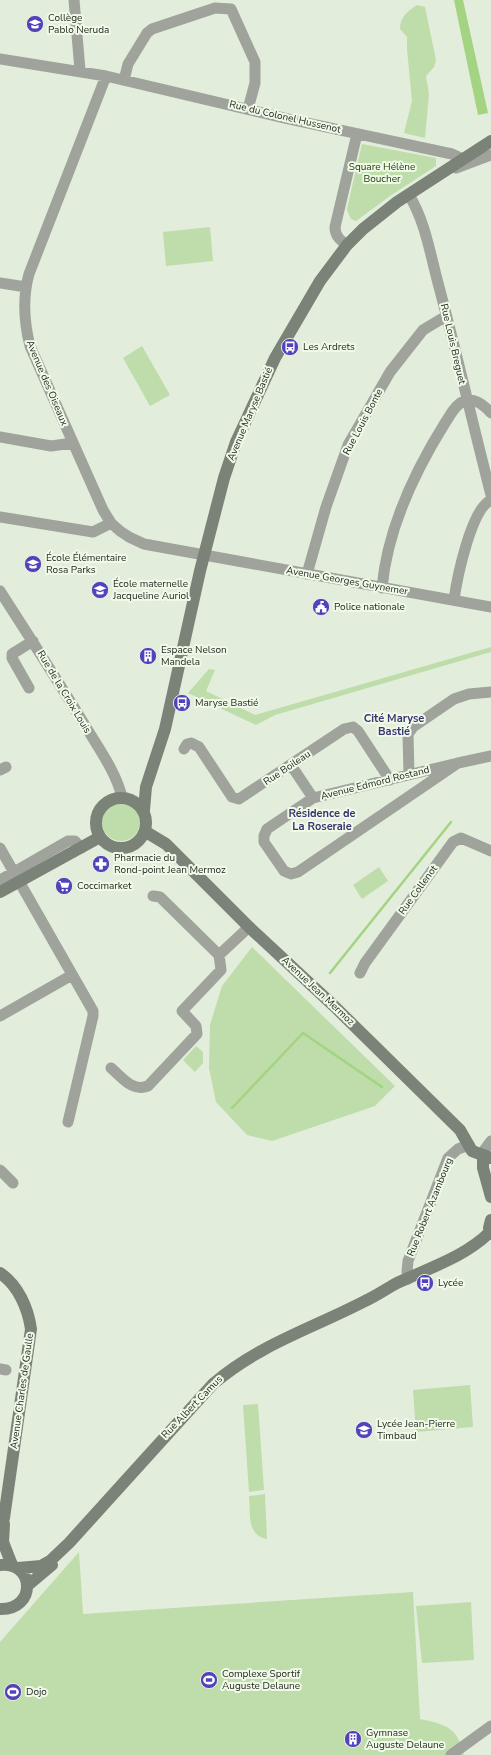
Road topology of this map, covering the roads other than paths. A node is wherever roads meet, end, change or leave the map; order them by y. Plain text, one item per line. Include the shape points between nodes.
1 (74, 0) edge
2 (233, 4) edge
3 (0, 59) edge
4 (80, 70) junction
5 (106, 76) junction
6 (124, 80) junction
7 (248, 109) junction
8 (357, 134) junction
9 (491, 142) edge
10 (491, 155) edge
11 (463, 159) junction
12 (443, 173) junction
13 (409, 194) junction
14 (347, 246) junction
15 (0, 283) edge
16 (26, 287) junction
17 (447, 317) junction
18 (466, 400) junction
19 (491, 413) edge
20 (0, 437) edge
21 (72, 443) junction
22 (491, 495) edge
23 (491, 500) edge
24 (0, 517) edge
25 (111, 522) junction
26 (204, 555) junction
27 (307, 574) junction
28 (382, 588) junction
29 (0, 591) edge
30 (454, 600) junction
31 (491, 607) edge
32 (33, 641) junction
33 (29, 688) dead end
34 (491, 692) edge
35 (184, 749) dead end
36 (491, 756) edge
37 (458, 763) junction
38 (291, 765) junction
39 (409, 774) junction
40 (390, 780) junction
41 (146, 787) junction
42 (127, 798) junction
43 (313, 798) junction
44 (144, 810) junction
45 (146, 832) junction
46 (100, 837) junction
47 (0, 848) edge
48 (491, 851) edge
49 (16, 877) junction
50 (0, 880) edge
51 (0, 892) edge
52 (153, 896) dead end
53 (249, 927) junction
54 (219, 955) junction
55 (360, 973) dead end
56 (72, 975) junction
57 (0, 1016) edge
58 (111, 1068) dead end
59 (68, 1122) dead end
60 (491, 1141) edge
61 (468, 1145) junction
62 (487, 1157) edge
63 (0, 1170) edge
64 (13, 1183) dead end
65 (491, 1197) edge
66 (491, 1232) edge
67 (0, 1273) edge
68 (408, 1279) junction
69 (367, 1300) junction
70 (4, 1518) junction
71 (0, 1531) edge
72 (69, 1543) junction
73 (10, 1566) edge
74 (27, 1586) junction
75 (2, 1610) edge
76 (491, 1726) edge
77 (451, 1755) edge

1 - 4 street
2 - 6 street via 152,29 128,64
2 - 7 street via 255,62 255,83
3 - 4 street, Rue du Colonel Hussenot
4 - 5 street, Rue du Colonel Hussenot
5 - 6 street, Rue du Colonel Hussenot
5 - 16 street, Avenue des Oiseaux
6 - 7 street, Rue du Colonel Hussenot
7 - 8 street, Rue du Colonel Hussenot
8 - 11 street, Rue du Colonel Hussenot via 452,154
8 - 14 street via 335,227 335,233
9 - 11 street, Avenue Maryse Bastié
10 - 12 street, Avenue Maryse Bastié
11 - 12 street, Avenue Maryse Bastié
12 - 13 street, Avenue Maryse Bastié
13 - 14 street, Avenue Maryse Bastié via 383,213
13 - 17 street, Rue Louis Breguet via 419,211
14 - 26 street, Avenue Maryse Bastié via 320,281 264,380 236,442
15 - 16 street
16 - 21 street, Avenue des Oiseaux via 24,312 30,346
17 - 18 street, Rue Louis Breguet
17 - 27 street, Rue Louis Bonte via 423,330 399,360 348,445 326,507
18 - 19 street via 479,402
18 - 22 street, Rue Louis Breguet
18 - 28 street via 456,406 415,478 397,523
20 - 21 street via 51,446
21 - 25 street, Avenue des Oiseaux
23 - 30 street via 481,510 469,538
24 - 25 street via 92,532
25 - 26 street, Avenue des Oiseaux via 128,537 144,544
26 - 27 street, Avenue Georges Guynemer
26 - 41 street, Avenue Maryse Bastié via 172,704
27 - 28 street, Avenue Georges Guynemer
28 - 30 street, Avenue Georges Guynemer
29 - 32 street, Rue de la Croix Louis
30 - 31 street, Avenue Georges Guynemer
32 - 33 street via 12,654
32 - 42 street, Rue de la Croix Louis
34 - 39 street via 454,699 413,727 408,734
35 - 38 street, Rue Boileau via 191,743 199,747 232,797 238,799
36 - 37 street, Avenue Edmord Rostand
37 - 39 street, Avenue Edmord Rostand
37 - 43 street, Avenue Edmord Rostand via 298,872 291,874 284,871 264,842 264,836 267,829
38 - 40 street, Rue Boileau via 344,729 353,727
38 - 43 street
39 - 40 street, Avenue Edmord Rostand
40 - 43 street, Avenue Edmord Rostand
41 - 42 street
41 - 44 street, Avenue Maryse Bastié
42 - 44 street
42 - 46 street via 109,801 99,810 96,824
44 - 45 street
45 - 46 street via 142,839 128,848 112,847
45 - 53 street, Avenue Jean Mermoz via 166,844
46 - 49 street
47 - 49 street
48 - 55 street, Rue Collenot via 461,838 453,842
49 - 50 street
49 - 51 street
49 - 56 street
52 - 54 street via 160,897
53 - 54 street
53 - 61 street, Avenue Jean Mermoz via 334,1006 460,1130
54 - 58 street via 221,970 182,1011 196,1026 198,1034 148,1086 134,1088
56 - 57 street
56 - 59 street via 91,1007 93,1016
60 - 62 street via 484,1149
61 - 62 street, Avenue Jean Mermoz via 472,1152
61 - 68 street, Rue Robert Azambourg via 458,1149 448,1158 408,1261
62 - 65 street via 483,1168
63 - 64 street
66 - 68 street, Rue Albert Camus via 472,1248
66 - 69 street, Rue Albert Camus via 472,1256 401,1290 379,1299
67 - 70 street, Avenue Charles de Gaulle via 18,1292 27,1310 31,1329
68 - 69 street, Rue Albert Camus
69 - 72 street, Rue Albert Camus via 274,1343 226,1373 200,1398
70 - 71 street, Avenue Charles de Gaulle
70 - 73 street, Avenue Charles de Gaulle via 3,1542
72 - 73 street, Rue Albert Camus via 41,1566
72 - 74 street, Rue Albert Camus via 63,1555
73 - 74 street, Avenue Charles de Gaulle via 25,1576
74 - 75 street via 23,1600
76 - 77 street

